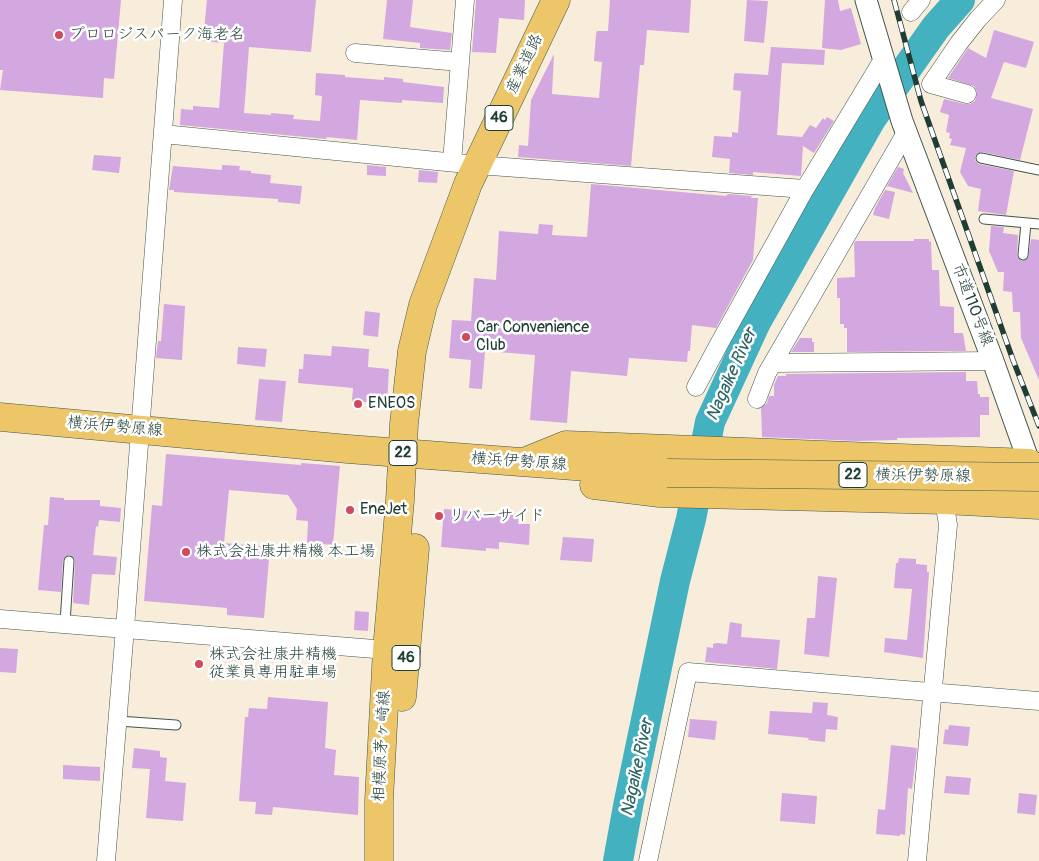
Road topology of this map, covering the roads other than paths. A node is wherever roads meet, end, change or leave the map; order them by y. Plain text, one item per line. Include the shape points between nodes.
1 (173, 0) edge
2 (465, 0) edge
3 (556, 0) edge
4 (866, 0) edge
5 (996, 0) edge
6 (355, 53) dead end
7 (460, 62) junction
8 (885, 62) junction
9 (967, 94) dead end
10 (905, 126) junction
11 (163, 134) junction
12 (981, 158) dead end
13 (465, 163) junction
14 (1039, 170) edge
15 (805, 189) junction
16 (984, 219) dead end
17 (1026, 223) junction
18 (1039, 224) edge
19 (1023, 255) dead end
20 (993, 361) junction
21 (773, 363) junction
22 (696, 387) dead end
23 (757, 399) dead end
24 (0, 417) edge
25 (140, 429) junction
26 (412, 454) junction
27 (1034, 470) edge
28 (665, 472) junction
29 (1039, 490) edge
30 (944, 500) junction
31 (1039, 505) edge
32 (69, 560) dead end
33 (0, 619) edge
34 (65, 623) junction
35 (125, 628) junction
36 (387, 650) junction
37 (931, 692) junction
38 (1039, 701) edge
39 (118, 720) junction
40 (176, 725) dead end
41 (106, 861) edge
42 (379, 861) edge
43 (397, 861) edge
44 (648, 861) edge
45 (917, 861) edge

1 - 11 street
2 - 7 street
3 - 13 main road, 産業道路 / 46
4 - 8 street
5 - 9 street via 959,43 931,84
6 - 7 street
7 - 13 street
8 - 10 street, 市道110号線
8 - 15 street
10 - 20 street, 市道110号線
10 - 21 street
11 - 13 street
11 - 25 street
12 - 14 lane
13 - 15 street
13 - 26 main road, 産業道路 / 46 via 468,184 448,238
15 - 22 street
16 - 17 lane
17 - 18 lane
17 - 19 lane
20 - 21 street
20 - 27 street, 市道110号線
21 - 23 street
24 - 25 main road, 横浜伊勢原線 / 22
25 - 26 main road, 横浜伊勢原線 / 22
25 - 35 street
26 - 28 main road, 横浜伊勢原線 / 22
26 - 36 main road, 相模原茅ヶ崎線 / 46 via 400,500
26 - 43 main road, 相模原茅ヶ崎線 / 46
27 - 28 main road, 横浜伊勢原線 / 22, bridge
27 - 28 main road via 736,451
27 - 29 street, 市道110号線
28 - 30 main road via 728,495
30 - 31 main road
30 - 37 street via 948,525
32 - 34 lane
33 - 34 street
34 - 35 street
35 - 36 street
35 - 39 street
36 - 42 main road, 相模原茅ヶ崎線 / 46
37 - 38 street
37 - 44 street via 688,672
37 - 45 street
39 - 40 lane
39 - 41 street

